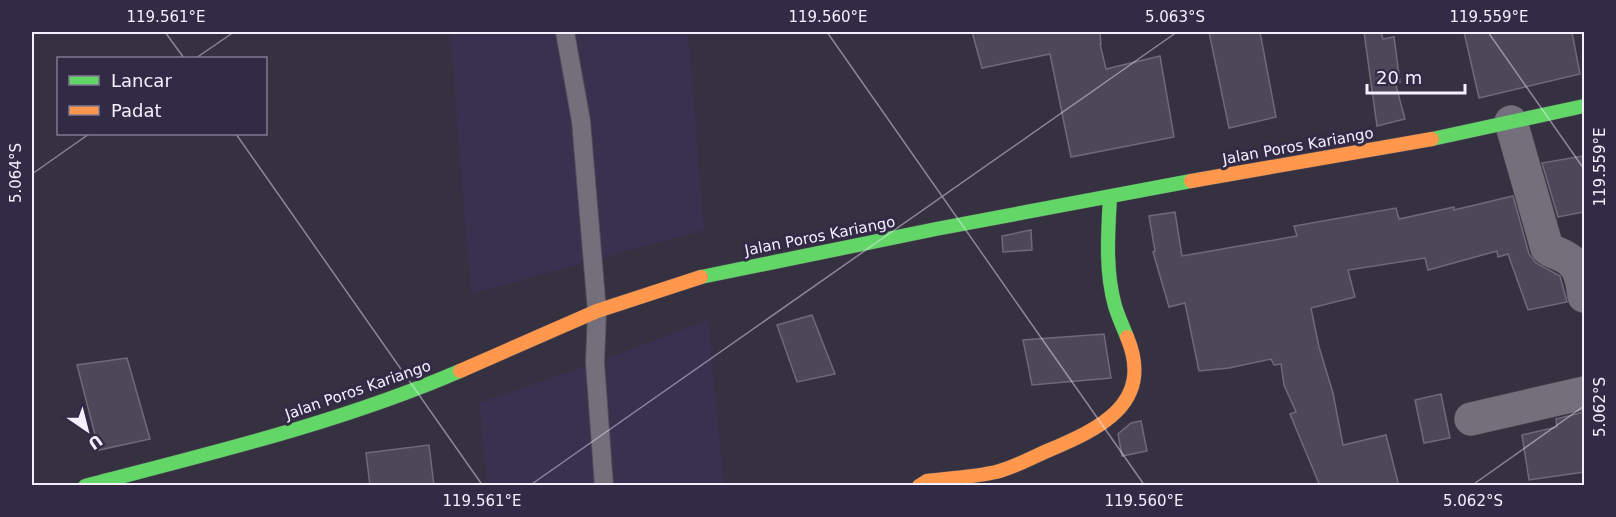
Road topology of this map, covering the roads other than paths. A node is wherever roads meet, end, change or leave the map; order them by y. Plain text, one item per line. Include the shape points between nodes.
1 (565, 32) edge
2 (1584, 106) edge
3 (1511, 122) junction
4 (1110, 197) junction
5 (1584, 296) edge
6 (597, 311) junction
7 (1584, 393) edge
8 (1471, 419) dead end
9 (85, 486) edge
10 (604, 486) edge
11 (919, 486) edge

1 - 6 lane via 581,121
2 - 3 main road, Jalan Poros Kariango
3 - 4 main road, Jalan Poros Kariango
3 - 5 street via 1547,248 1574,264 1580,272
4 - 6 main road, Jalan Poros Kariango via 707,275
4 - 11 main road via 1110,283 1135,373 1129,398 1084,435 998,472
6 - 9 main road, Jalan Poros Kariango via 413,391 346,414
6 - 10 lane via 596,363
7 - 8 street

